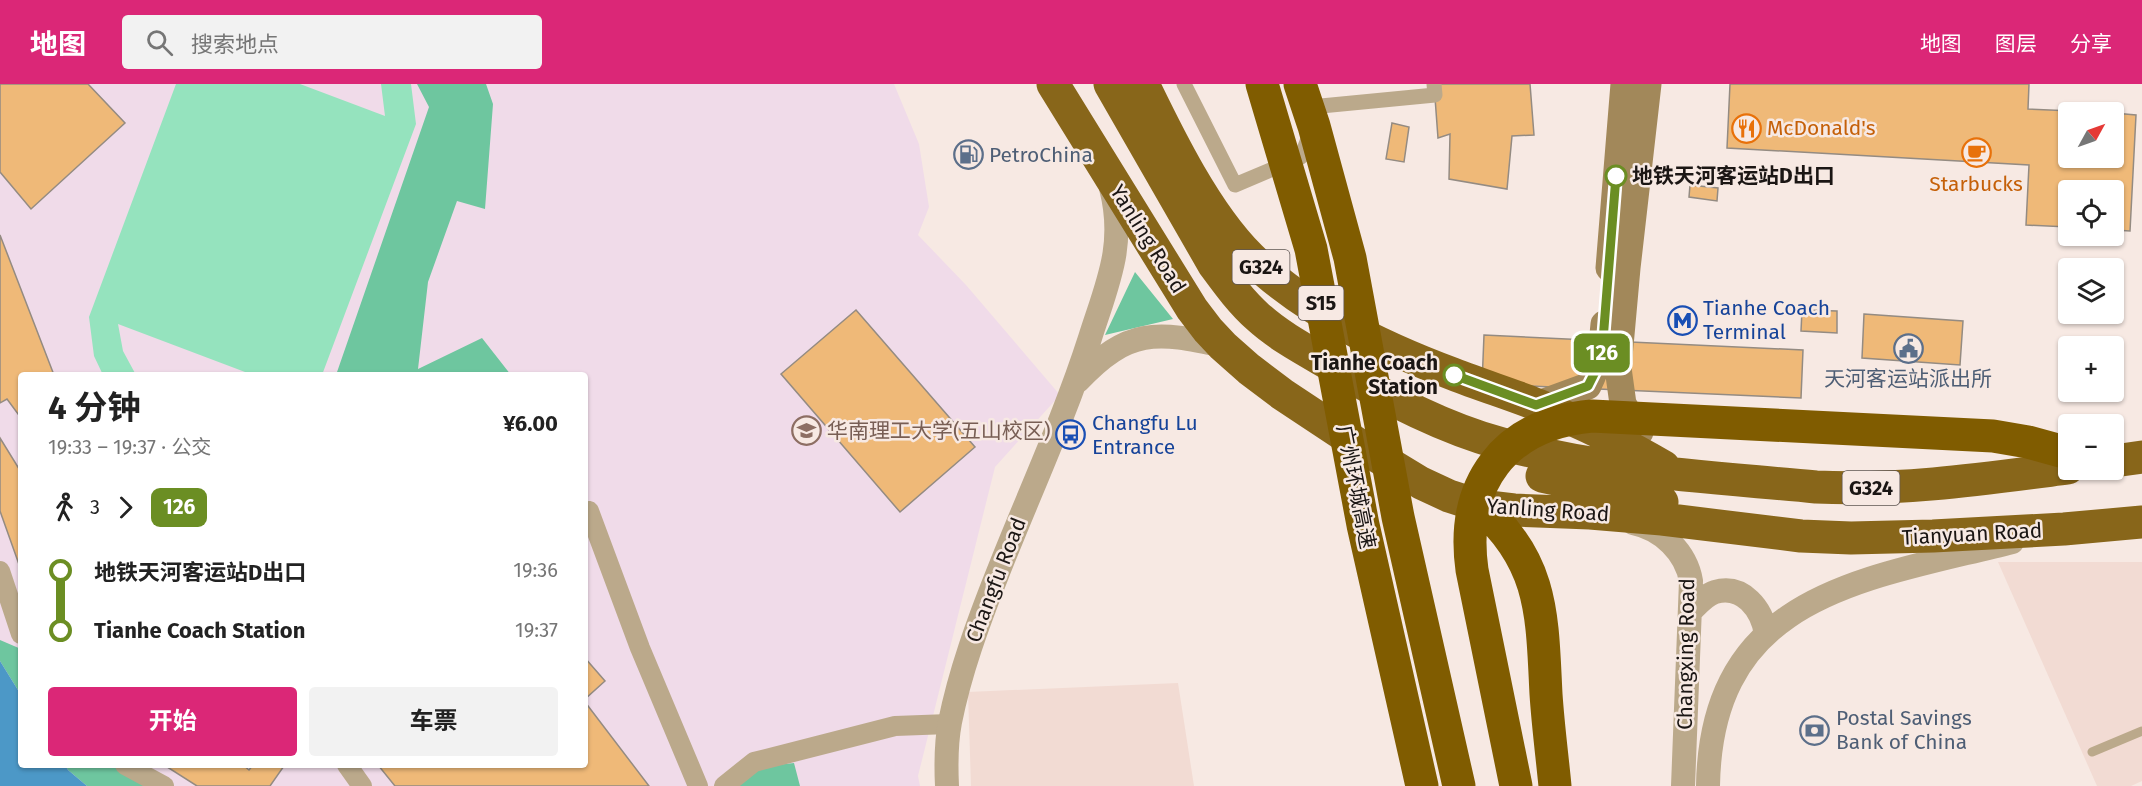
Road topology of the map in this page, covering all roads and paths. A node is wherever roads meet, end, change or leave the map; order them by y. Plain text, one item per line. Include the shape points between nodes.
1 (1053, 84) edge
2 (1110, 84) edge
3 (1143, 84) edge
4 (1184, 84) edge
5 (1263, 84) edge
6 (1300, 84) edge
7 (1434, 84) edge
8 (1624, 84) edge
9 (1648, 84) edge
10 (1108, 174) junction
11 (1169, 273) junction
12 (1223, 346) junction
13 (1610, 353) junction
14 (1076, 383) junction
15 (1536, 405) junction
16 (2058, 450) edge
17 (2142, 457) edge
18 (2124, 460) edge
19 (2058, 469) edge
20 (1674, 472) junction
21 (1480, 506) junction
22 (1590, 513) junction
23 (588, 515) edge
24 (2142, 522) edge
25 (2064, 529) junction
26 (1801, 536) junction
27 (0, 571) edge
28 (1690, 612) junction
29 (18, 625) edge
30 (1766, 634) junction
31 (949, 724) junction
32 (2142, 731) edge
33 (2092, 752) dead end
34 (131, 768) edge
35 (349, 768) edge
36 (164, 786) edge
37 (362, 786) edge
38 (698, 786) edge
39 (723, 786) edge
40 (947, 786) edge
41 (1422, 786) edge
42 (1459, 786) edge
43 (1516, 786) edge
44 (1555, 786) edge
45 (1683, 786) edge
46 (1708, 786) edge

1 - 10 highway, Yanling Road
2 - 20 highway, Yanling Road / G324 via 1214,265 1234,293 1285,337 1410,410 1473,434 1592,463
3 - 15 highway, G324 via 1204,197 1248,255 1272,277 1312,305 1382,344
4 - 7 street via 1235,185 1301,158 1321,106 1435,95
5 - 41 highway, 广州环城高速 / S15 via 1311,249 1363,525
6 - 42 highway, 广州环城高速 / S15 via 1350,258 1398,518
8 - 13 main road
9 - 13 main road
10 - 11 highway, Yanling Road
10 - 14 street, Changfu Road via 1116,209 1114,262
11 - 12 highway, Yanling Road
11 - 26 highway via 1214,314 1263,350 1408,432 1513,468
12 - 14 street, Changfu Road via 1165,335 1144,337 1097,360
12 - 21 highway, Yanling Road via 1282,394 1401,472 1449,496
13 - 15 main road via 1588,386
13 - 20 main road via 1618,368 1623,404 1630,418
14 - 31 street, Changfu Road via 984,609
15 - 20 highway, G324 via 1624,443
16 - 43 highway via 1993,436 1592,416 1564,420 1527,435 1488,472 1472,510 1469,538 1472,570
17 - 18 highway
19 - 20 highway, G324 via 1932,485 1851,488
21 - 22 highway, Yanling Road
21 - 44 highway via 1522,557 1536,588
22 - 26 highway, Yanling Road
22 - 28 street, Changxing Road via 1641,524 1670,542 1689,570
23 - 38 street
24 - 25 highway, Tianyuan Road
25 - 26 highway, Tianyuan Road via 1883,538
25 - 30 street, Changxing Road via 1855,583 1801,607
27 - 29 street
28 - 30 street via 1714,592 1729,590 1747,597 1756,606
28 - 45 street, Changxing Road
30 - 46 street, Changxing Road via 1749,651 1722,697 1713,730
31 - 39 street via 895,726 754,762
31 - 40 street, Changfu Road
32 - 33 lane
34 - 36 street
35 - 37 street

